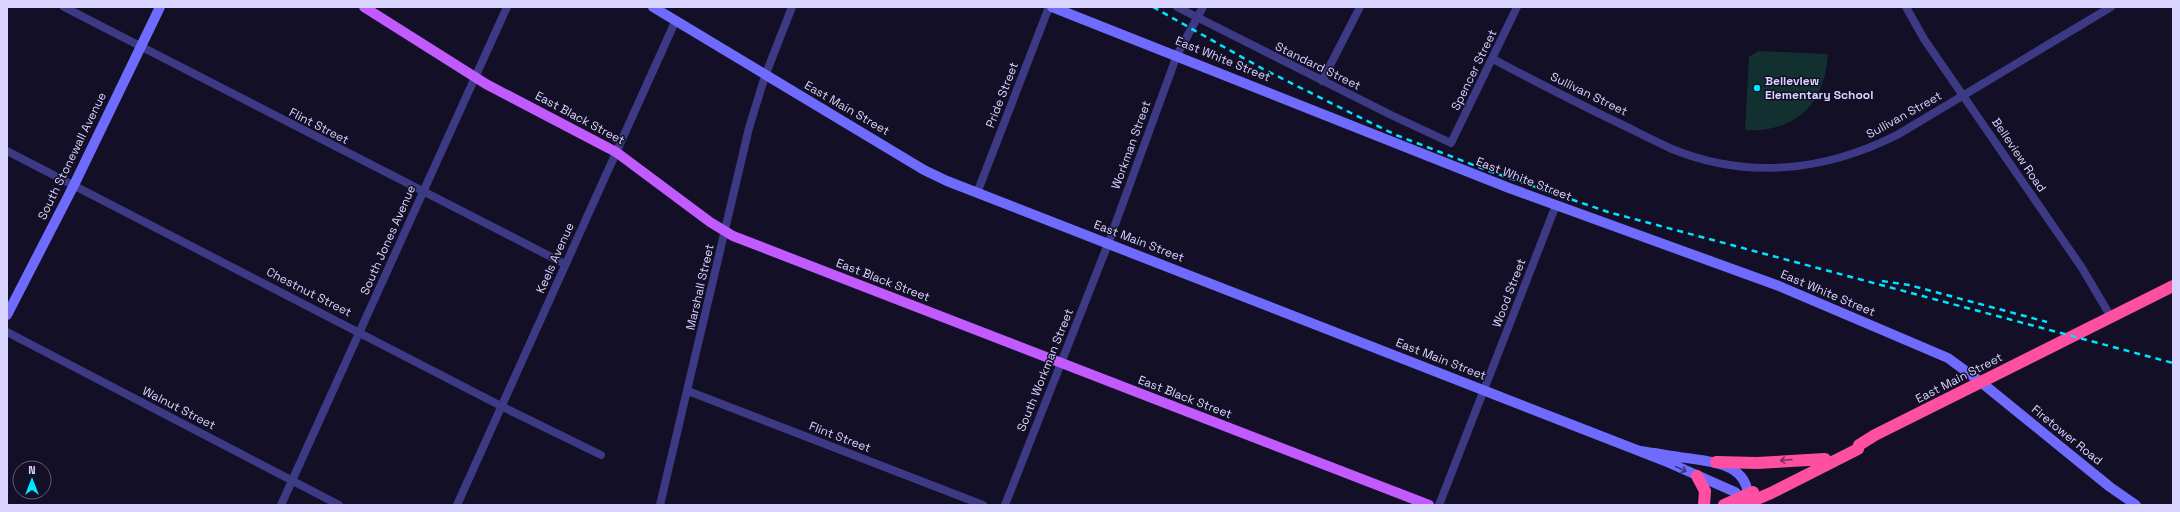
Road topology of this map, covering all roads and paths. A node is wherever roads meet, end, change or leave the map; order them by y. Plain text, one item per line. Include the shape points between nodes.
1 (64, 7) edge
2 (160, 7) edge
3 (364, 7) edge
4 (507, 7) edge
5 (653, 7) edge
6 (792, 7) edge
7 (1049, 7) edge
8 (1052, 7) edge
9 (1177, 7) edge
10 (1203, 7) edge
11 (1360, 7) edge
12 (1517, 7) edge
13 (1906, 7) edge
14 (2111, 7) edge
15 (1197, 18) junction
16 (675, 22) junction
17 (140, 46) junction
18 (1177, 55) junction
19 (1493, 59) junction
20 (765, 76) junction
21 (475, 77) junction
22 (1322, 81) junction
23 (1964, 95) junction
24 (1451, 142) joint
25 (7, 151) edge
26 (616, 152) junction
27 (74, 185) junction
28 (422, 192) junction
29 (977, 192) junction
30 (1556, 205) junction
31 (725, 232) junction
32 (1108, 244) junction
33 (565, 264) junction
34 (2173, 286) edge
35 (7, 315) edge
36 (2112, 317) junction
37 (360, 331) junction
38 (7, 332) edge
39 (1061, 364) junction
40 (1982, 383) junction
41 (1484, 390) junction
42 (688, 391) junction
43 (501, 406) junction
44 (1859, 445) junction
45 (1640, 451) junction
46 (601, 455) dead end
47 (1825, 458) junction
48 (1716, 462) junction
49 (1697, 476) junction
50 (1791, 479) junction
51 (292, 480) junction
52 (1745, 500) edge
53 (281, 505) edge
54 (339, 505) edge
55 (457, 505) edge
56 (660, 505) edge
57 (983, 505) edge
58 (1005, 505) edge
59 (1429, 505) edge
60 (1439, 505) edge
61 (1704, 505) edge
62 (1724, 505) edge
63 (2136, 505) edge

1 - 17 street, Flint Street
2 - 17 street, South Stonewall Avenue
3 - 21 main road, East Black Street
4 - 21 street, South Jones Avenue
5 - 16 street, East Main Street
6 - 20 street, Marshall Street
7 - 29 street, Pride Street
8 - 18 street, East White Street
9 - 15 street, Standard Street
10 - 15 street, Workman Street
11 - 22 street
12 - 19 street, Spencer Street
13 - 23 street, Belleview Road via 1924,39
14 - 23 street, Sullivan Street
15 - 18 street, Workman Street
15 - 22 street, Standard Street
16 - 20 street, East Main Street
16 - 26 street, Keels Avenue
17 - 27 street, South Stonewall Avenue
17 - 28 street, Flint Street
18 - 30 street, East White Street
18 - 32 street, Workman Street
19 - 23 street, Sullivan Street via 1672,148 1725,164 1753,167 1811,165 1870,149
19 - 24 street, Spencer Street
20 - 29 street, East Main Street via 924,170
20 - 31 street, Marshall Street via 749,128
21 - 26 main road, East Black Street
21 - 28 street, South Jones Avenue
22 - 24 street, Standard Street
23 - 36 street, Belleview Road via 2082,268
25 - 27 street, Chestnut Street
26 - 31 main road, East Black Street
26 - 33 street, Keels Avenue
27 - 35 street, South Stonewall Avenue
27 - 37 street, Chestnut Street
28 - 33 street, Flint Street
28 - 37 street, South Jones Avenue
29 - 32 street, East Main Street
30 - 40 street, East White Street via 1779,286 1948,358
30 - 41 street, Wood Street
31 - 39 main road, East Black Street
31 - 42 street, Marshall Street
32 - 39 street, South Workman Street
32 - 41 street, East Main Street
33 - 43 street, Keels Avenue
34 - 36 highway
36 - 40 highway, East Main Street
37 - 43 street, Chestnut Street
37 - 51 street, South Jones Avenue
38 - 51 street, Walnut Street
39 - 58 street, South Workman Street
39 - 59 main road, East Black Street
40 - 44 highway, East Main Street
40 - 63 street, Firetower Road via 2110,487
41 - 45 street, East Main Street
41 - 60 street, Wood Street
42 - 56 street, Marshall Street
42 - 57 street, Flint Street
43 - 46 street, Chestnut Street
43 - 55 street, Keels Avenue
44 - 47 highway, East Main Street via 1855,444
44 - 50 highway, East Main Street via 1858,449
45 - 48 street, East Main Street
45 -> 49 street, East Main Street
47 -> 48 highway via 1757,463
47 - 50 highway, East Main Street
48 - 52 street, East Main Street via 1737,473 1744,480
49 - 52 street, East Main Street via 1735,492
49 - 61 highway via 1705,491
50 - 52 highway, East Main Street
51 - 53 street, South Jones Avenue
51 - 54 street, Walnut Street
52 - 62 highway, East Main Street

